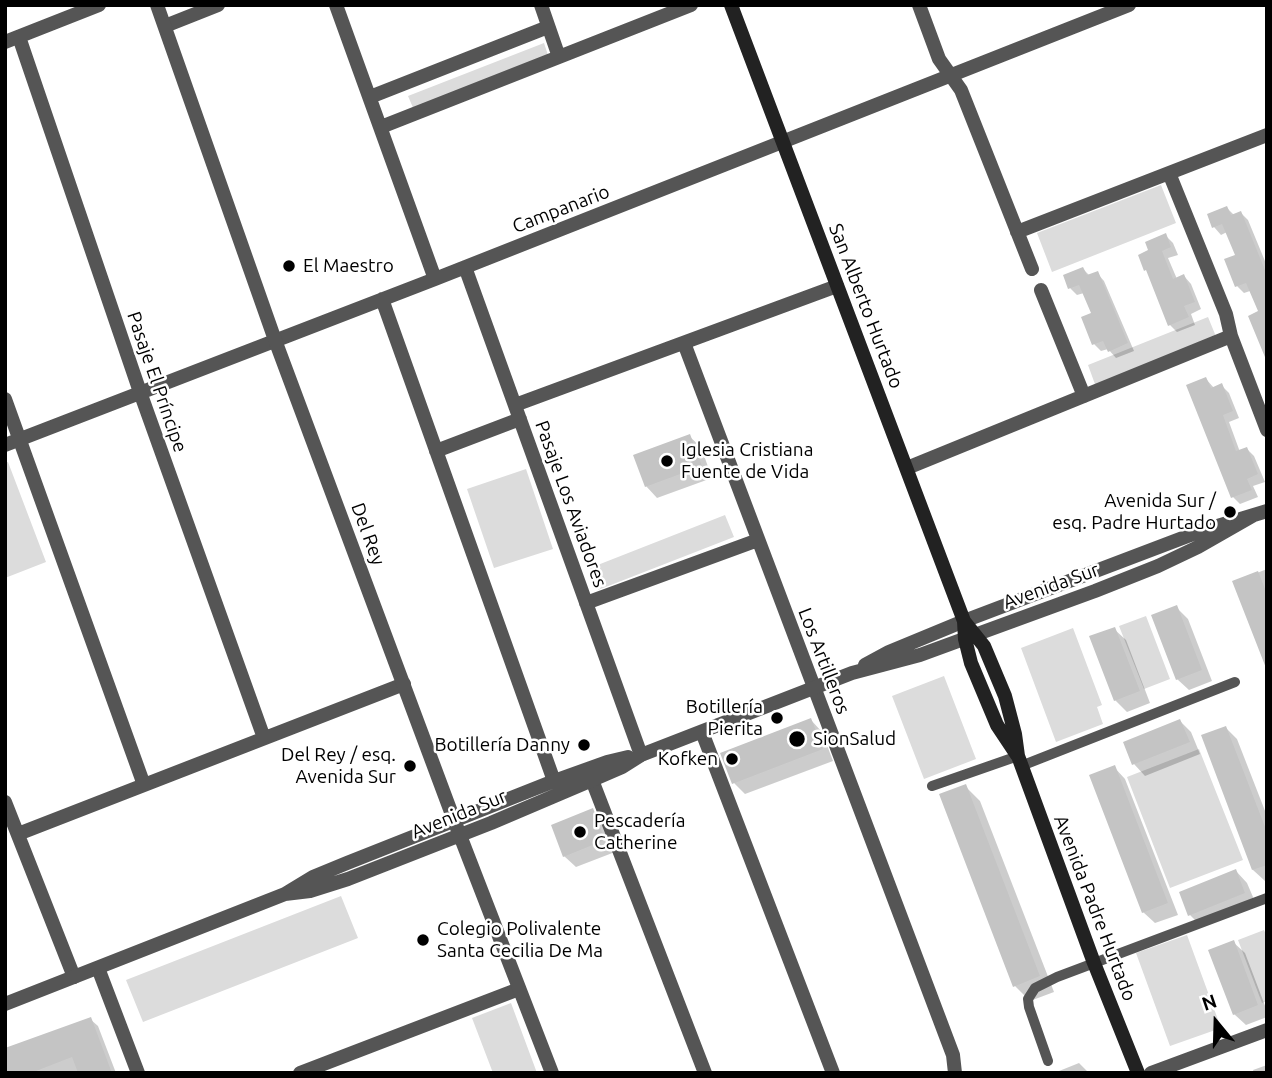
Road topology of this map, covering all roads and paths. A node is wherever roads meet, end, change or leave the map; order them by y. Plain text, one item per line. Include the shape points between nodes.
1 (99, 5) edge
2 (158, 5) edge
3 (218, 5) edge
4 (336, 5) edge
5 (541, 5) edge
6 (691, 5) edge
7 (731, 5) edge
8 (919, 5) edge
9 (1129, 5) edge
10 (165, 26) junction
11 (548, 27) junction
12 (12, 40) edge
13 (559, 57) junction
14 (951, 76) junction
15 (370, 97) junction
16 (380, 127) junction
17 (1267, 135) edge
18 (783, 142) junction
19 (1169, 173) junction
20 (1017, 232) junction
21 (465, 267) junction
22 (1032, 269) dead end
23 (435, 279) junction
24 (837, 286) junction
25 (1041, 290) dead end
26 (382, 299) junction
27 (1231, 336) junction
28 (275, 340) junction
29 (684, 343) junction
30 (140, 392) junction
31 (1084, 396) junction
32 (5, 398) edge
33 (517, 412) junction
34 (1267, 429) edge
35 (20, 439) junction
36 (5, 445) edge
37 (436, 451) junction
38 (906, 468) junction
39 (1261, 513) edge
40 (758, 540) junction
41 (586, 603) junction
42 (964, 621) junction
43 (970, 637) junction
44 (852, 673) junction
45 (1235, 682) dead end
46 (404, 684) junction
47 (814, 688) junction
48 (702, 732) junction
49 (264, 738) junction
50 (641, 755) junction
51 (1020, 761) junction
52 (592, 780) junction
53 (554, 781) junction
54 (144, 785) junction
55 (932, 786) dead end
56 (5, 802) edge
57 (454, 820) junction
58 (18, 834) junction
59 (460, 835) junction
60 (285, 894) junction
61 (1267, 898) edge
62 (1094, 964) junction
63 (98, 968) junction
64 (74, 977) junction
65 (520, 989) junction
66 (5, 1004) edge
67 (1267, 1030) edge
68 (1048, 1061) dead end
69 (138, 1073) edge
70 (300, 1073) edge
71 (552, 1073) edge
72 (705, 1073) edge
73 (832, 1073) edge
74 (955, 1073) edge
75 (1138, 1073) edge
76 (1151, 1073) edge

1 - 12 street
2 - 10 street, Del Rey
3 - 10 street
4 - 15 street
5 - 11 street
6 - 13 street
7 - 18 main road, San Alberto Hurtado
8 - 14 street via 939,59
9 - 14 street, Campanario
10 - 28 street, Del Rey
11 - 13 street
11 - 15 street
12 - 30 street, Pasaje El Príncipe
13 - 16 street
14 - 18 street, Campanario
14 - 20 street via 961,90
15 - 16 street
16 - 23 street
17 - 19 street
18 - 21 street, Campanario
18 - 24 main road, San Alberto Hurtado
19 - 20 street
19 - 27 street
20 - 22 street
21 - 23 street, Campanario
21 - 33 street, Pasaje Los Aviadores
23 - 26 street, Campanario
24 - 29 street
24 - 38 main road, San Alberto Hurtado
25 - 31 street
26 - 28 street, Campanario
26 - 37 street
27 - 31 street
27 - 34 street
28 - 30 street, Campanario
28 - 46 street, Del Rey
29 - 33 street
29 - 40 street, Los Artilleros
30 - 35 street, Campanario
30 - 49 street, Pasaje El Príncipe
31 - 38 street
32 - 35 street
33 - 37 street
33 - 41 street, Pasaje Los Aviadores
35 - 36 street, Campanario
35 - 54 street
37 - 53 street
38 - 42 main road, San Alberto Hurtado
39 - 42 street, Avenida Sur via 1200,531
39 - 43 street, Avenida Sur via 1158,566
40 - 41 street
40 - 47 street, Los Artilleros
41 - 50 street, Pasaje Los Aviadores
42 - 43 main road, Avenida Padre Hurtado
42 - 44 street, Avenida Sur
43 - 44 street, Avenida Sur
43 - 51 main road, Avenida Padre Hurtado via 971,663 992,714
44 - 47 street, Avenida Sur
45 - 51 lane
46 - 49 street
46 - 57 street, Del Rey
47 - 48 street, Avenida Sur
47 - 74 street, Los Artilleros via 953,1055
48 - 50 street, Avenida Sur
48 - 73 street
49 - 54 street
50 - 52 street, Avenida Sur
50 - 53 street, Avenida Sur
51 - 55 lane
51 - 62 main road, Avenida Padre Hurtado
52 - 59 street, Avenida Sur
52 - 72 street
53 - 57 street, Avenida Sur
54 - 58 street
56 - 58 street
57 - 59 street, Del Rey
57 - 60 street, Avenida Sur via 313,877
58 - 64 street
59 - 60 street, Avenida Sur via 329,886
59 - 65 street, Del Rey
60 - 63 street, Avenida Sur
61 - 62 lane
62 - 68 lane via 1046,982 1028,999
62 - 75 main road, Avenida Padre Hurtado
63 - 64 street, Avenida Sur
63 - 69 street
64 - 66 street, Avenida Sur
65 - 70 street
65 - 71 street, Del Rey
67 - 76 street

